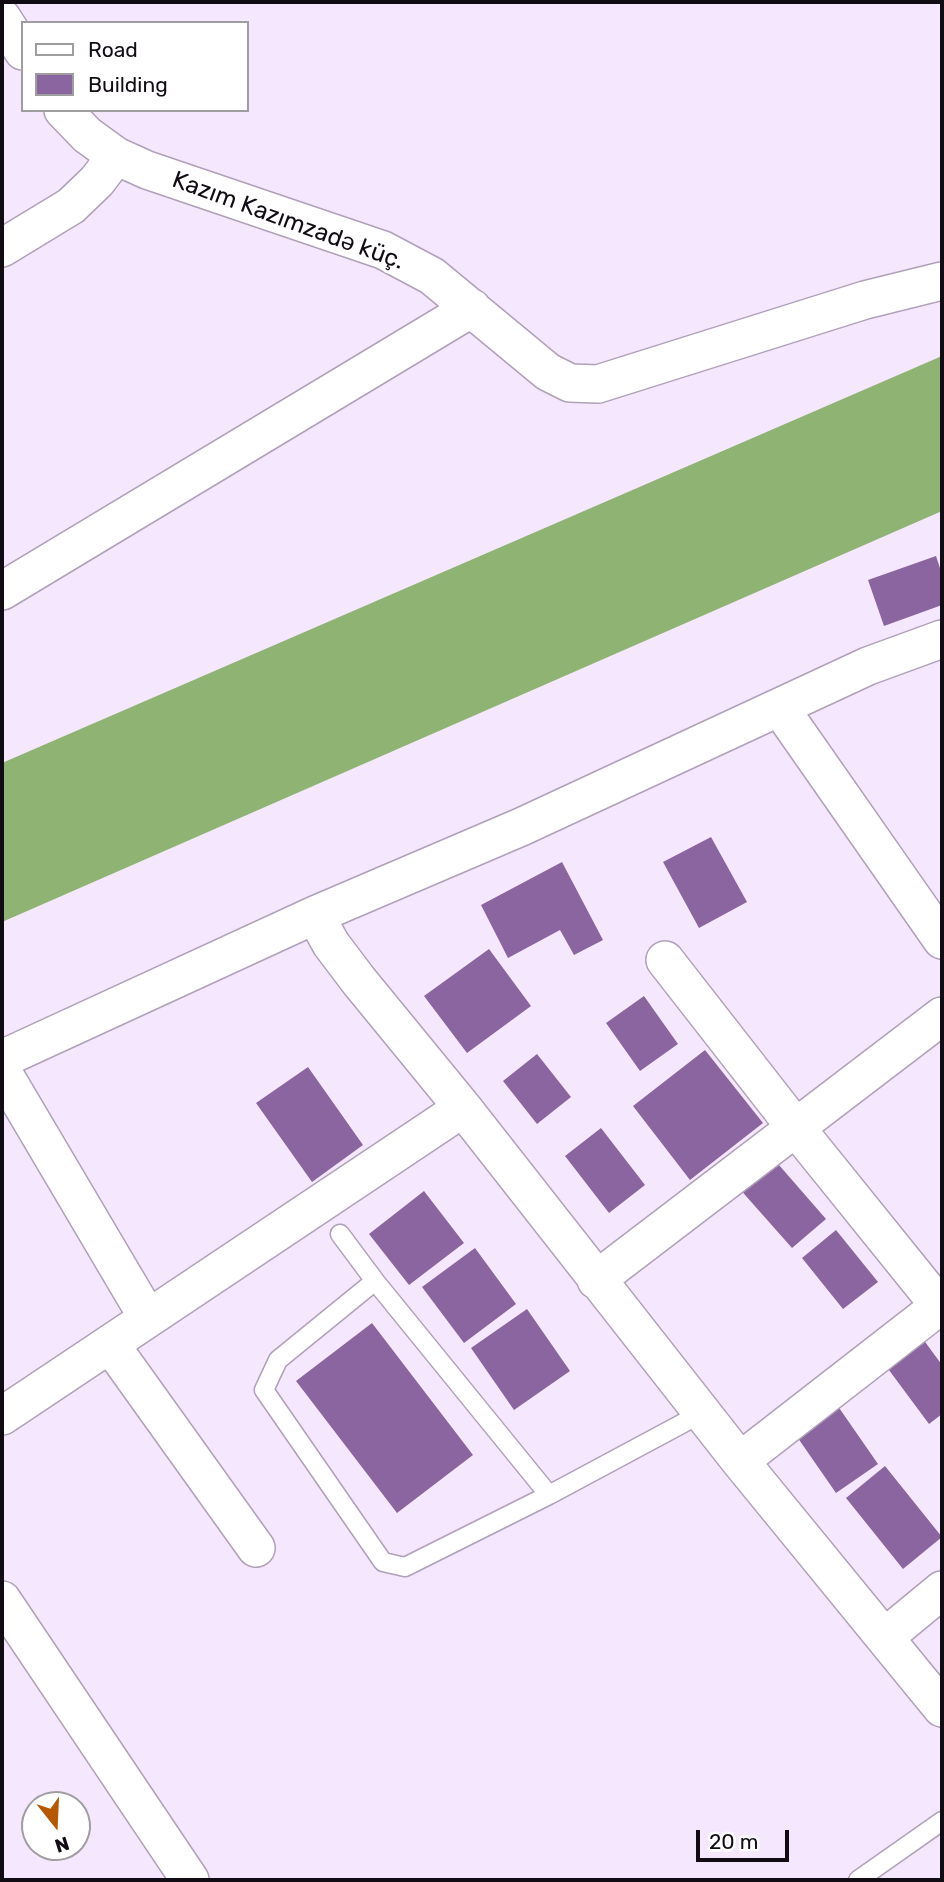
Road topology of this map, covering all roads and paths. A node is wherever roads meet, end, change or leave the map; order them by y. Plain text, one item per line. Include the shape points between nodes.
1 (2, 18) edge
2 (21, 48) edge
3 (65, 112) edge
4 (116, 156) junction
5 (2, 248) edge
6 (942, 281) edge
7 (472, 308) junction
8 (2, 592) edge
9 (942, 639) edge
10 (780, 708) junction
11 (315, 915) junction
12 (942, 940) edge
13 (665, 960) dead end
14 (942, 1016) edge
15 (2, 1059) edge
16 (2, 1071) edge
17 (463, 1108) junction
18 (796, 1128) junction
19 (340, 1234) dead end
20 (596, 1280) junction
21 (375, 1281) junction
22 (941, 1306) edge
23 (148, 1318) junction
24 (110, 1344) junction
25 (702, 1413) junction
26 (2, 1416) edge
27 (740, 1461) junction
28 (549, 1495) junction
29 (256, 1548) dead end
30 (942, 1590) edge
31 (2, 1600) edge
32 (885, 1637) junction
33 (942, 1708) edge
34 (942, 1821) edge
35 (190, 1880) edge
36 (858, 1880) edge

1 - 2 street
3 - 4 street, Kazım Kazımzadə küç.
4 - 5 street via 71,206
4 - 7 street, Kazım Kazımzadə küç. via 383,250 432,276
6 - 7 street, Kazım Kazımzadə küç. via 865,300 598,384 569,383 548,372
7 - 8 street
9 - 10 street via 868,666
10 - 11 street
10 - 12 street
11 - 15 street
11 - 17 street via 359,981
13 - 18 street
14 - 18 street
16 - 23 street
17 - 20 street
17 - 23 street
18 - 20 street
18 - 22 street
19 - 21 lane
20 - 25 street
21 - 28 lane
21 - 28 lane via 278,1360 264,1390 383,1562 405,1567
22 - 27 street
23 - 24 street
24 - 26 street
24 - 29 street
25 - 27 street
25 - 28 lane
27 - 32 street
30 - 32 street
31 - 35 street
32 - 33 street
34 - 36 lane

